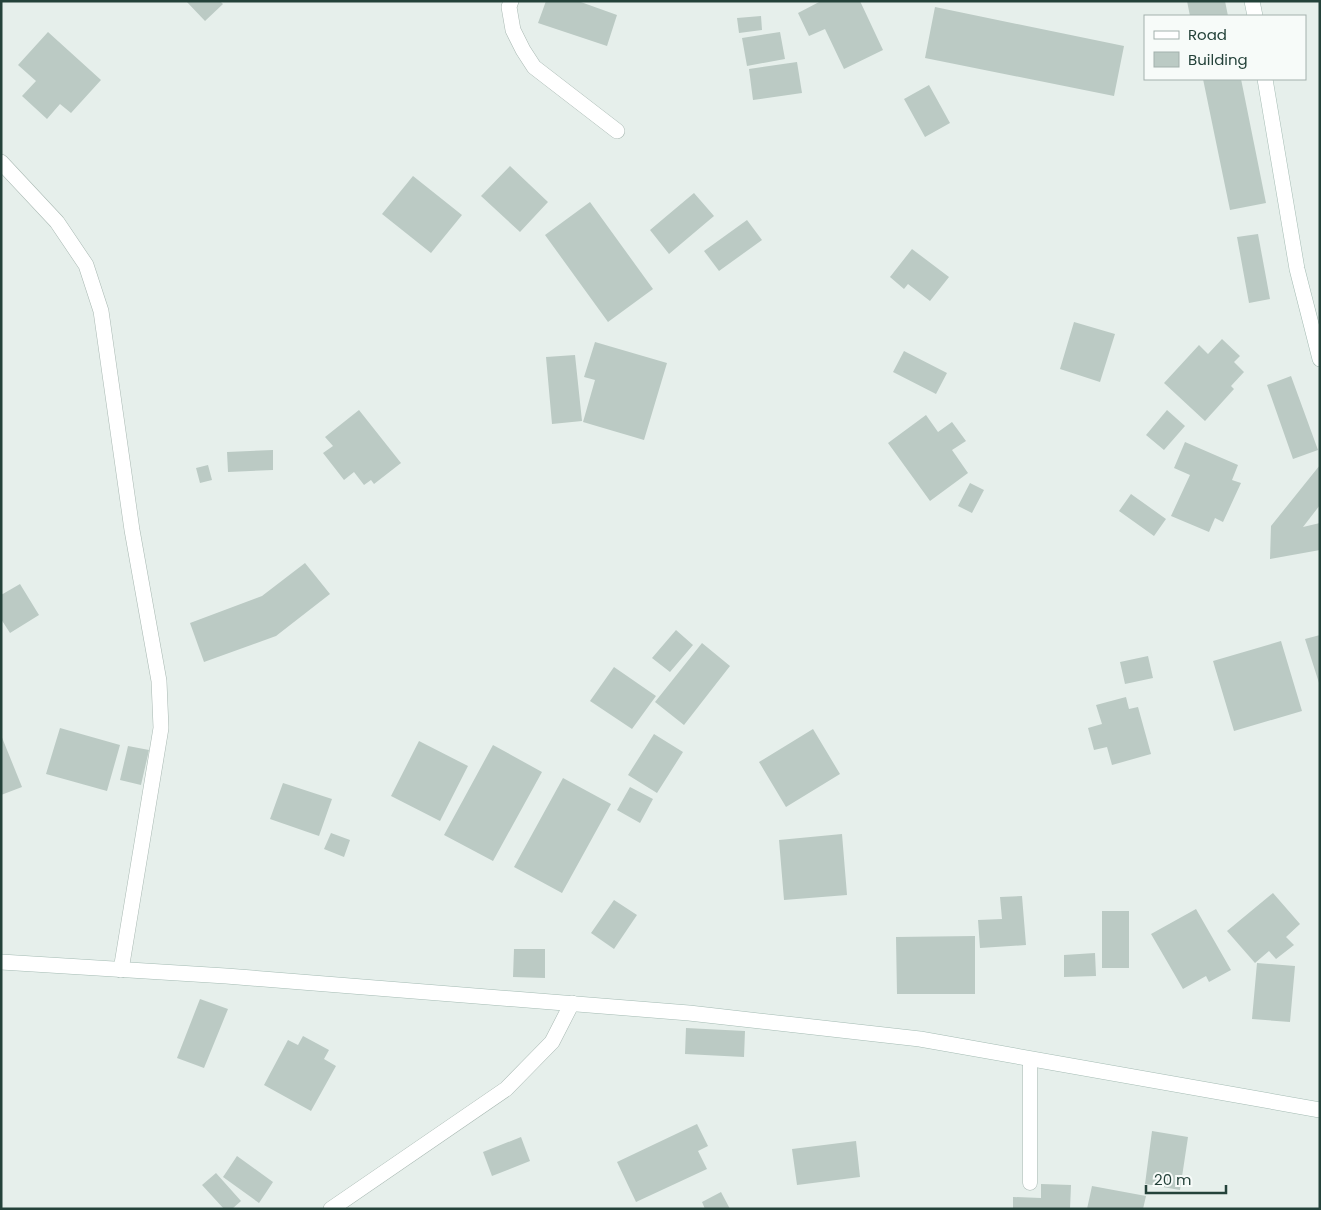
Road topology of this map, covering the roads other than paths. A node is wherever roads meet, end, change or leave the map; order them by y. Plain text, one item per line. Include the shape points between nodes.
1 (511, 1) edge
2 (1252, 1) edge
3 (1255, 15) edge
4 (1265, 80) edge
5 (616, 131) dead end
6 (1, 162) edge
7 (1320, 359) edge
8 (1, 962) edge
9 (121, 970) junction
10 (572, 1003) junction
11 (1030, 1059) junction
12 (1320, 1110) edge
13 (1030, 1183) dead end
14 (331, 1209) edge

1 - 5 street via 513,30 534,67
2 - 3 street
4 - 7 street via 1297,270
6 - 9 street via 57,222 86,265 102,311 132,530 159,681 161,728
8 - 9 street
9 - 10 street
10 - 11 street via 920,1040
10 - 14 street via 552,1042 506,1089
11 - 12 street
11 - 13 lane

